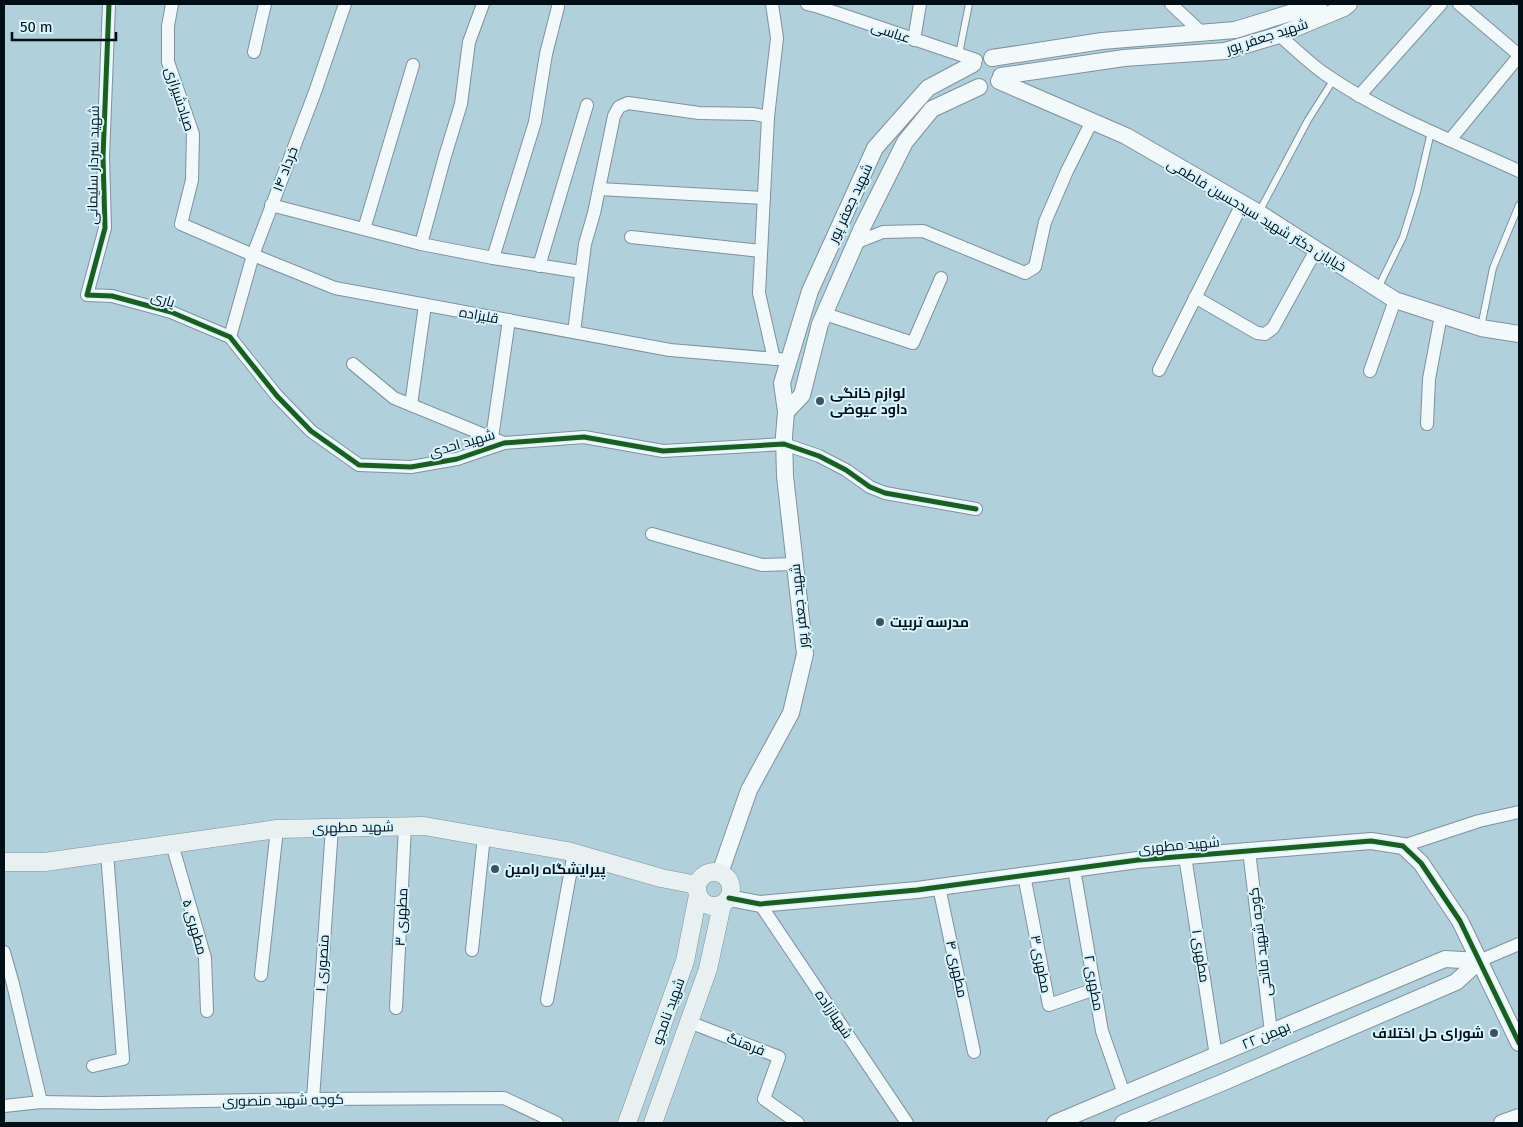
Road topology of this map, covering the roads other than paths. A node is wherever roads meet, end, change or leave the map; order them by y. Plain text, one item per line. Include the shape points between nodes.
1 (109, 4) edge
2 (172, 4) edge
3 (265, 4) edge
4 (345, 4) edge
5 (483, 4) edge
6 (772, 4) edge
7 (920, 4) edge
8 (969, 4) edge
9 (1171, 4) edge
10 (1319, 4) edge
11 (1349, 4) edge
12 (1441, 4) edge
13 (1459, 4) edge
14 (815, 5) edge
15 (558, 6) dead end
16 (1202, 33) junction
17 (1279, 35) junction
18 (914, 40) junction
19 (254, 52) dead end
20 (959, 54) junction
21 (1519, 56) edge
22 (980, 60) junction
23 (413, 66) dead end
24 (1000, 79) junction
25 (1334, 79) junction
26 (979, 87) junction
27 (1359, 96) junction
28 (587, 105) dead end
29 (768, 117) junction
30 (1092, 122) junction
31 (1431, 132) junction
32 (1450, 140) junction
33 (1519, 171) edge
34 (599, 189) junction
35 (764, 198) junction
36 (1242, 204) junction
37 (271, 205) junction
38 (1519, 205) edge
39 (1259, 213) junction
40 (181, 224) joint
41 (364, 229) junction
42 (631, 237) dead end
43 (855, 243) junction
44 (421, 244) junction
45 (1316, 250) junction
46 (761, 251) junction
47 (253, 255) junction
48 (493, 258) junction
49 (539, 266) junction
50 (581, 272) junction
51 (941, 278) dead end
52 (1377, 289) junction
53 (87, 295) joint
54 (1195, 298) junction
55 (1395, 300) junction
56 (425, 305) junction
57 (825, 314) junction
58 (1441, 315) junction
59 (509, 320) junction
60 (1481, 328) junction
61 (574, 332) junction
62 (1519, 334) edge
63 (230, 336) junction
64 (781, 360) junction
65 (353, 364) dead end
66 (1159, 370) dead end
67 (1370, 370) dead end
68 (412, 405) junction
69 (786, 412) junction
70 (1427, 424) dead end
71 (492, 438) junction
72 (504, 443) junction
73 (784, 444) junction
74 (976, 509) dead end
75 (652, 534) dead end
76 (795, 564) junction
77 (1519, 812) edge
78 (405, 826) junction
79 (332, 828) junction
80 (278, 829) junction
81 (484, 836) junction
82 (172, 844) junction
83 (1403, 846) junction
84 (1249, 851) junction
85 (107, 853) junction
86 (574, 853) junction
87 (1186, 856) junction
88 (4, 862) edge
89 (1074, 869) junction
90 (720, 873) junction
91 (1024, 875) junction
92 (940, 887) junction
93 (697, 890) junction
94 (725, 901) junction
95 (760, 904) junction
96 (1519, 944) edge
97 (472, 950) dead end
98 (4, 952) edge
99 (1479, 961) junction
100 (261, 975) dead end
101 (1095, 990) junction
102 (547, 1000) dead end
103 (396, 1008) dead end
104 (206, 1011) dead end
105 (689, 1022) junction
106 (1271, 1032) junction
107 (1517, 1034) edge
108 (974, 1052) dead end
109 (1216, 1056) junction
110 (93, 1066) dead end
111 (1124, 1094) junction
112 (312, 1099) junction
113 (41, 1102) junction
114 (4, 1106) edge
115 (1519, 1117) edge
116 (557, 1123) edge
117 (627, 1123) edge
118 (653, 1123) edge
119 (798, 1123) edge
120 (908, 1123) edge
121 (1055, 1123) edge
122 (1122, 1123) edge
123 (1502, 1123) edge

1 - 53 street, شهید سردار سلیمانی via 103,157 105,228
2 - 40 street, صیادشیرازی via 168,62 193,134 192,180
3 - 19 street
4 - 37 street, ۱۴ خرداد
5 - 44 street via 469,42 461,104
6 - 29 street via 776,38
7 - 18 street
8 - 20 lane
9 - 16 street
10 - 16 street, شهید جعفر پور via 1235,30
11 - 17 street, شهید جعفر پور
12 - 27 street
13 - 21 street
14 - 18 street, عباسی
15 - 48 street via 534,122
16 - 22 street, شهید جعفر پور via 1102,41
17 - 24 street, شهید جعفر پور via 1225,51 1124,58
17 - 25 street
18 - 20 street, عباسی
20 - 22 street, عباسی
21 - 32 street
22 - 24 street via 1000,65
22 - 26 street via 970,69 971,79
22 - 64 street, شهید جعفر پور via 928,88 875,148
23 - 41 street
24 - 26 street via 992,88
24 - 30 street, خیابان دکتر شهید سیدحسین فاطمی
25 - 27 street
25 - 39 lane via 1308,120
26 - 43 street, شهید جعفر پور via 932,109 905,142
27 - 31 street
28 - 49 street
29 - 34 street via 628,103 620,106 614,116
29 - 35 street
30 - 36 street, خیابان دکتر شهید سیدحسین فاطمی via 1126,136
30 - 43 street via 1045,222 1035,266 1025,273 924,232 883,232
31 - 32 street
31 - 52 lane via 1403,237
32 - 33 street
34 - 35 street
34 - 50 street
35 - 46 street
36 - 39 street, خیابان دکتر شهید سیدحسین فاطمی
36 - 54 street
37 - 41 street
37 - 47 street, ۱۴ خرداد
38 - 60 lane via 1493,268
39 - 45 street, خیابان دکتر شهید سیدحسین فاطمی
40 - 47 street, قلیزاده
41 - 44 street
42 - 46 street
43 - 57 street, شهید جعفر پور
44 - 48 street
45 - 52 street, خیابان دکتر شهید سیدحسین فاطمی
45 - 54 street via 1273,328 1265,334
46 - 64 street via 759,293
47 - 56 street, قلیزاده via 335,288
47 - 63 street, ۱۴ خرداد
48 - 49 street
49 - 50 street
50 - 61 street
51 - 57 street via 913,343
52 - 55 street, خیابان دکتر شهید سیدحسین فاطمی
53 - 63 street, یاری via 112,296 171,312
54 - 66 street
55 - 58 street, خیابان دکتر شهید سیدحسین فاطمی
55 - 67 street
56 - 59 street, قلیزاده
56 - 68 street
57 - 69 street, شهید جعفر پور via 802,395
58 - 60 street, خیابان دکتر شهید سیدحسین فاطمی
58 - 70 street via 1428,379
59 - 61 street, قلیزاده
59 - 71 street
60 - 62 street, خیابان دکتر شهید سیدحسین فاطمی
61 - 64 street, قلیزاده via 670,350
63 - 72 street, شهید احدی via 277,396 311,431 360,465 411,467 457,459
64 - 69 street, شهید جعفر پور
65 - 68 street via 394,398
68 - 71 street
69 - 73 street, شهید جعفر پور
71 - 72 street
72 - 73 street, شهید احدی via 584,437 663,451
73 - 74 street via 819,456 885,493
73 - 76 street, شهید جعفر پور
75 - 76 street via 762,565
76 - 90 street, شهید جعفر پور via 805,654 791,713 749,790
77 - 83 street via 1479,821
78 - 79 main road, شهید مطهری
78 - 81 main road, شهید مطهری
78 - 103 street, مطهری ۳
79 - 80 main road, شهید مطهری
79 - 112 street, منصوری ۱
80 - 82 main road, شهید مطهری
80 - 100 street
81 - 86 main road, شهید مطهری
81 - 97 street
82 - 85 main road, شهید مطهری
82 - 104 street, مطهری ۵ via 205,958
83 - 84 street, شهید مطهری via 1371,841
83 - 99 street via 1421,863 1443,896
84 - 87 street, شهید مطهری
84 - 106 street, کوچه شهید فاتحی
85 - 88 main road, شهید مطهری via 44,862
85 - 110 street via 123,1059
86 - 93 main road, شهید مطهری
86 - 102 street
87 - 89 street, شهید مطهری
87 - 109 street, مطهری ۱
89 - 91 street, شهید مطهری
89 - 101 street, مطهری ۲
90 - 93 main road via 710,872 702,877
90 - 94 main road via 728,879 731,888
91 - 92 street, شهید مطهری
91 - 101 street, مطهری ۳ via 1049,1005
92 - 95 street, شهید مطهری
92 - 108 street, مطهری ۴
93 - 94 main road via 703,903 712,907
93 - 117 main road, شهید نامجو via 685,961
94 - 95 street, شهید مطهری
94 - 105 main road, شهید نامجو via 708,969
95 - 120 street, شهباززاده
96 - 99 street, ۲۲ بهمن
98 - 113 street
99 - 106 street, ۲۲ بهمن via 1446,959
99 - 107 street
99 - 122 street, ۲۲ بهمن via 1456,982
101 - 111 street, مطهری ۲ via 1102,1031
105 - 118 main road, شهید نامجو
105 - 119 street, فرهنگ via 779,1057 764,1099
106 - 109 street, ۲۲ بهمن
109 - 111 street, ۲۲ بهمن
111 - 121 street, ۲۲ بهمن
112 - 113 street, کوچه شهید منصوری
112 - 116 street, کوچه شهید منصوری via 504,1098
113 - 114 street, کوچه شهید منصوری
115 - 123 street

